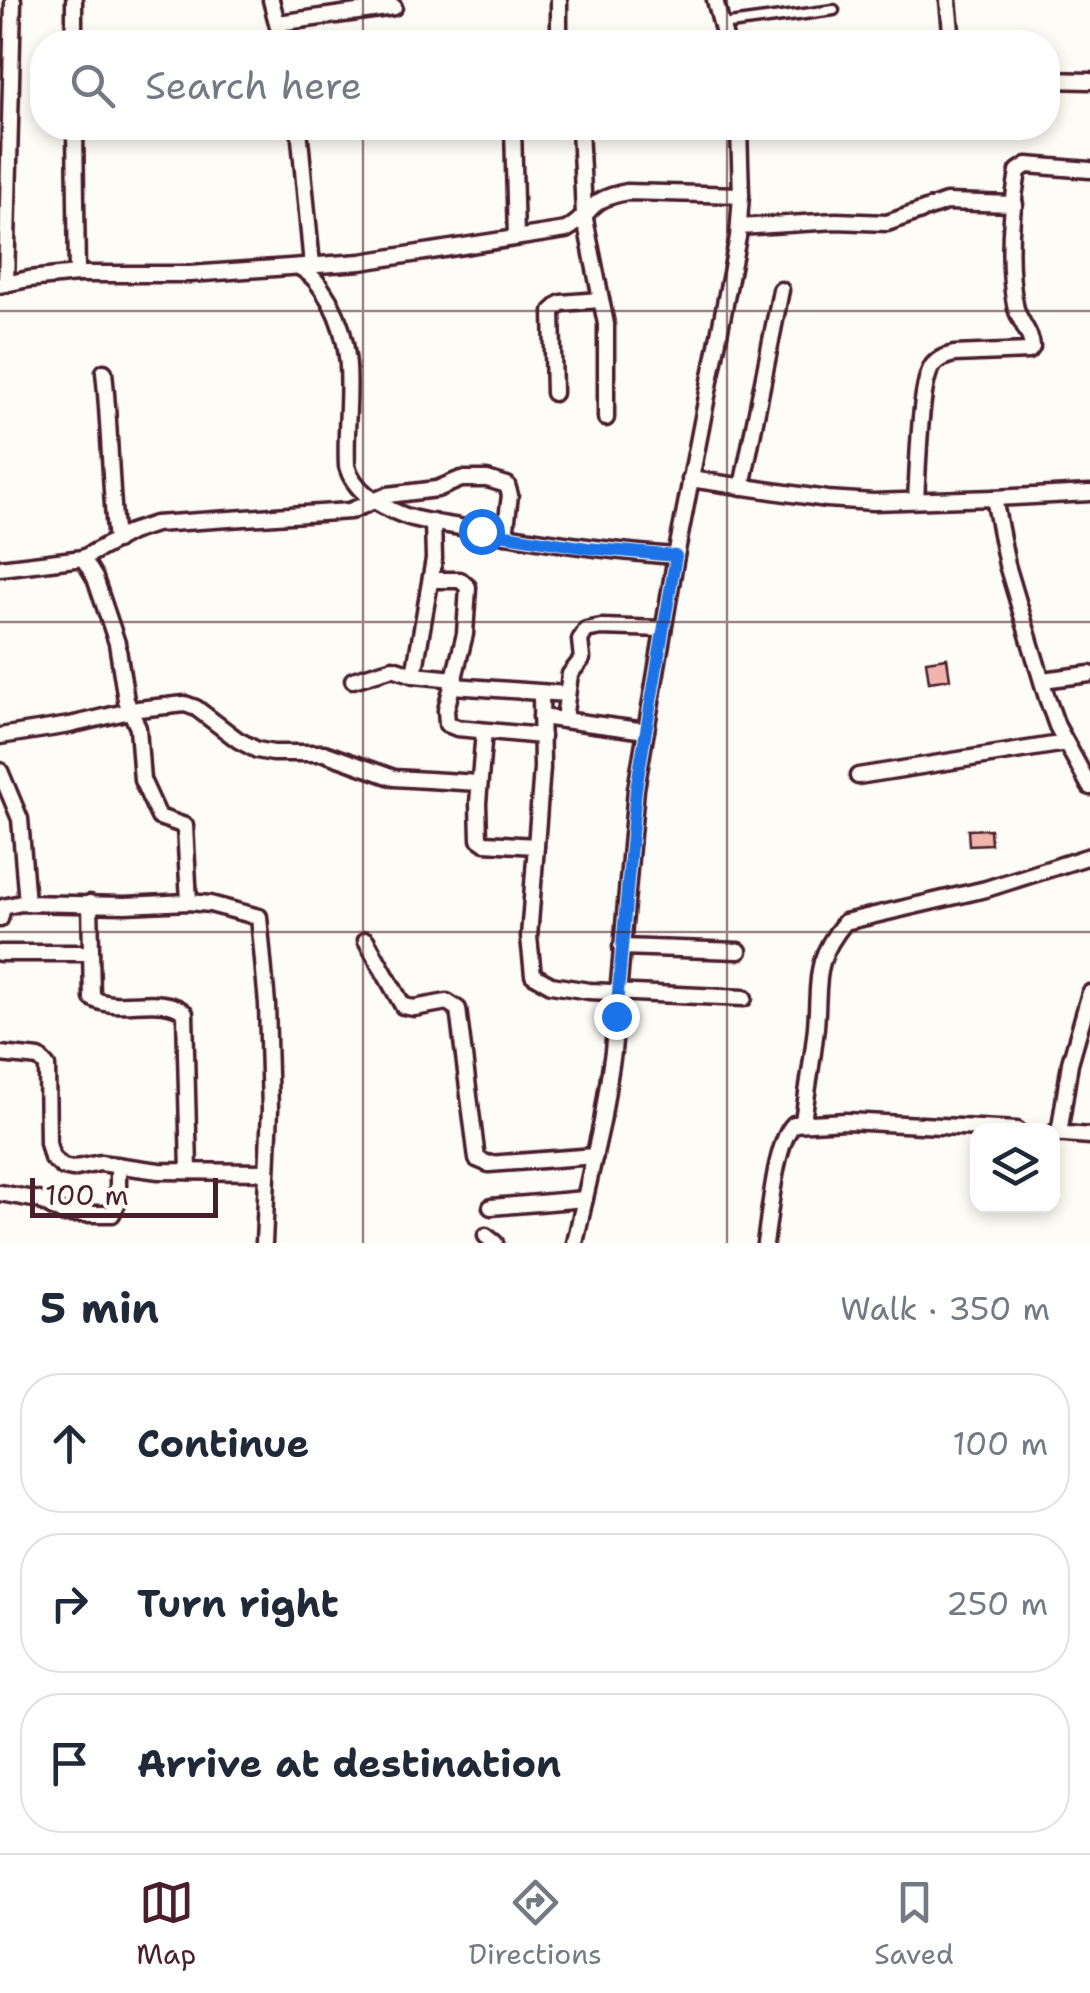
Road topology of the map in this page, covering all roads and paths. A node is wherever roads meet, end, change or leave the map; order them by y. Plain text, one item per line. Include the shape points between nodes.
1 (13, 0) edge
2 (74, 0) edge
3 (271, 0) edge
4 (559, 0) edge
5 (715, 0) edge
6 (948, 0) edge
7 (394, 7) dead end
8 (834, 10) dead end
9 (278, 24) junction
10 (722, 25) junction
11 (74, 30) edge
12 (279, 30) edge
13 (560, 30) edge
14 (723, 30) edge
15 (951, 30) edge
16 (1060, 80) edge
17 (1090, 81) edge
18 (75, 140) edge
19 (300, 140) edge
20 (513, 140) edge
21 (581, 140) edge
22 (739, 140) edge
23 (1090, 170) edge
24 (741, 196) junction
25 (1014, 204) junction
26 (584, 214) junction
27 (739, 227) junction
28 (516, 237) junction
29 (305, 266) junction
30 (77, 274) junction
31 (3, 284) edge
32 (781, 290) dead end
33 (600, 300) junction
34 (104, 372) dead end
35 (554, 392) dead end
36 (606, 418) dead end
37 (690, 479) junction
38 (742, 487) junction
39 (1090, 493) edge
40 (994, 498) junction
41 (375, 500) junction
42 (916, 500) junction
43 (434, 522) junction
44 (505, 535) junction
45 (116, 541) junction
46 (676, 556) junction
47 (83, 558) junction
48 (0, 568) edge
49 (430, 580) junction
50 (663, 629) junction
51 (1090, 674) edge
52 (414, 676) junction
53 (353, 680) dead end
54 (1042, 680) junction
55 (454, 682) junction
56 (541, 693) junction
57 (566, 694) junction
58 (130, 711) junction
59 (541, 718) junction
60 (564, 720) junction
61 (484, 730) junction
62 (646, 730) junction
63 (0, 736) edge
64 (542, 736) junction
65 (1066, 743) junction
66 (0, 771) edge
67 (858, 776) dead end
68 (479, 784) junction
69 (1090, 786) edge
70 (4, 789) edge
71 (536, 846) junction
72 (1090, 856) edge
73 (189, 902) junction
74 (27, 903) junction
75 (90, 903) junction
76 (0, 920) edge
77 (366, 940) dead end
78 (621, 947) junction
79 (739, 951) dead end
80 (0, 953) edge
81 (91, 953) junction
82 (618, 993) junction
83 (1090, 994) edge
84 (744, 998) dead end
85 (0, 1054) edge
86 (803, 1122) junction
87 (1058, 1123) edge
88 (970, 1128) edge
89 (1060, 1134) edge
90 (1090, 1136) edge
91 (595, 1156) junction
92 (118, 1165) junction
93 (189, 1171) junction
94 (266, 1172) junction
95 (0, 1193) edge
96 (586, 1200) junction
97 (491, 1207) dead end
98 (264, 1243) edge
99 (576, 1243) edge
100 (765, 1243) edge

1 - 31 street
2 - 11 street
3 - 9 street
4 - 13 street
5 - 10 street
6 - 15 street
7 - 9 street
8 - 10 lane
9 - 12 street
10 - 14 street
16 - 17 street
18 - 30 street
19 - 29 street
20 - 28 street
21 - 26 street
22 - 24 street
23 - 25 street via 1022,166
24 - 26 street via 627,192 597,200
24 - 27 street
25 - 27 street via 946,202 887,223
25 - 42 street via 1014,301 1032,346 944,356 931,367
26 - 28 street via 566,230
26 - 33 street
27 - 37 street
28 - 29 street
29 - 30 street
29 - 41 street via 343,327 350,362 348,466 356,486
30 - 31 street
32 - 38 street
33 - 35 street via 560,303 552,311
33 - 36 street via 607,338
34 - 45 street
37 - 38 street
37 - 46 street
38 - 42 street via 828,500
39 - 40 street
40 - 42 street
40 - 54 street
41 - 43 street
41 - 44 street via 461,480 496,480 510,489
41 - 45 street via 341,512 155,524
43 - 44 street
43 - 49 street
44 - 46 street
45 - 47 street
46 - 50 street
47 - 48 street
47 - 58 street via 117,643
49 - 52 street
49 - 55 street via 460,580 468,587
50 - 57 street via 586,630
50 - 62 street
51 - 54 street
52 - 53 street via 393,668
52 - 55 street
54 - 65 street
55 - 56 street
55 - 61 street via 446,724
56 - 57 street
56 - 59 street
57 - 60 street
58 - 63 street
58 - 68 street via 185,704 257,750 324,753 394,778
58 - 73 street via 151,802 165,821 185,826
59 - 60 street
59 - 64 street
60 - 62 street
61 - 64 street
61 - 68 street
62 - 78 street
64 - 71 street
65 - 67 street
65 - 69 street
66 - 70 street
68 - 71 street via 479,838
70 - 74 street via 20,819
71 - 82 street via 533,976
72 - 86 street via 845,922 816,980
73 - 75 street
73 - 94 street via 254,914 262,924
74 - 75 street
74 - 76 street via 7,904
75 - 81 street
77 - 91 street via 403,1006 447,1002 458,1009 477,1159 490,1164
78 - 79 street
78 - 82 street
80 - 81 street
81 - 93 street via 96,1002 174,1006 185,1013
82 - 84 street
82 - 91 street
83 - 87 street
85 - 92 street via 39,1058 48,1066 48,1144 57,1163
86 - 88 street
86 - 100 street via 786,1134
89 - 90 street
91 - 96 street
92 - 93 street
92 - 95 street via 112,1214 64,1214 39,1200
93 - 94 street
94 - 98 street
96 - 97 street
96 - 99 street

